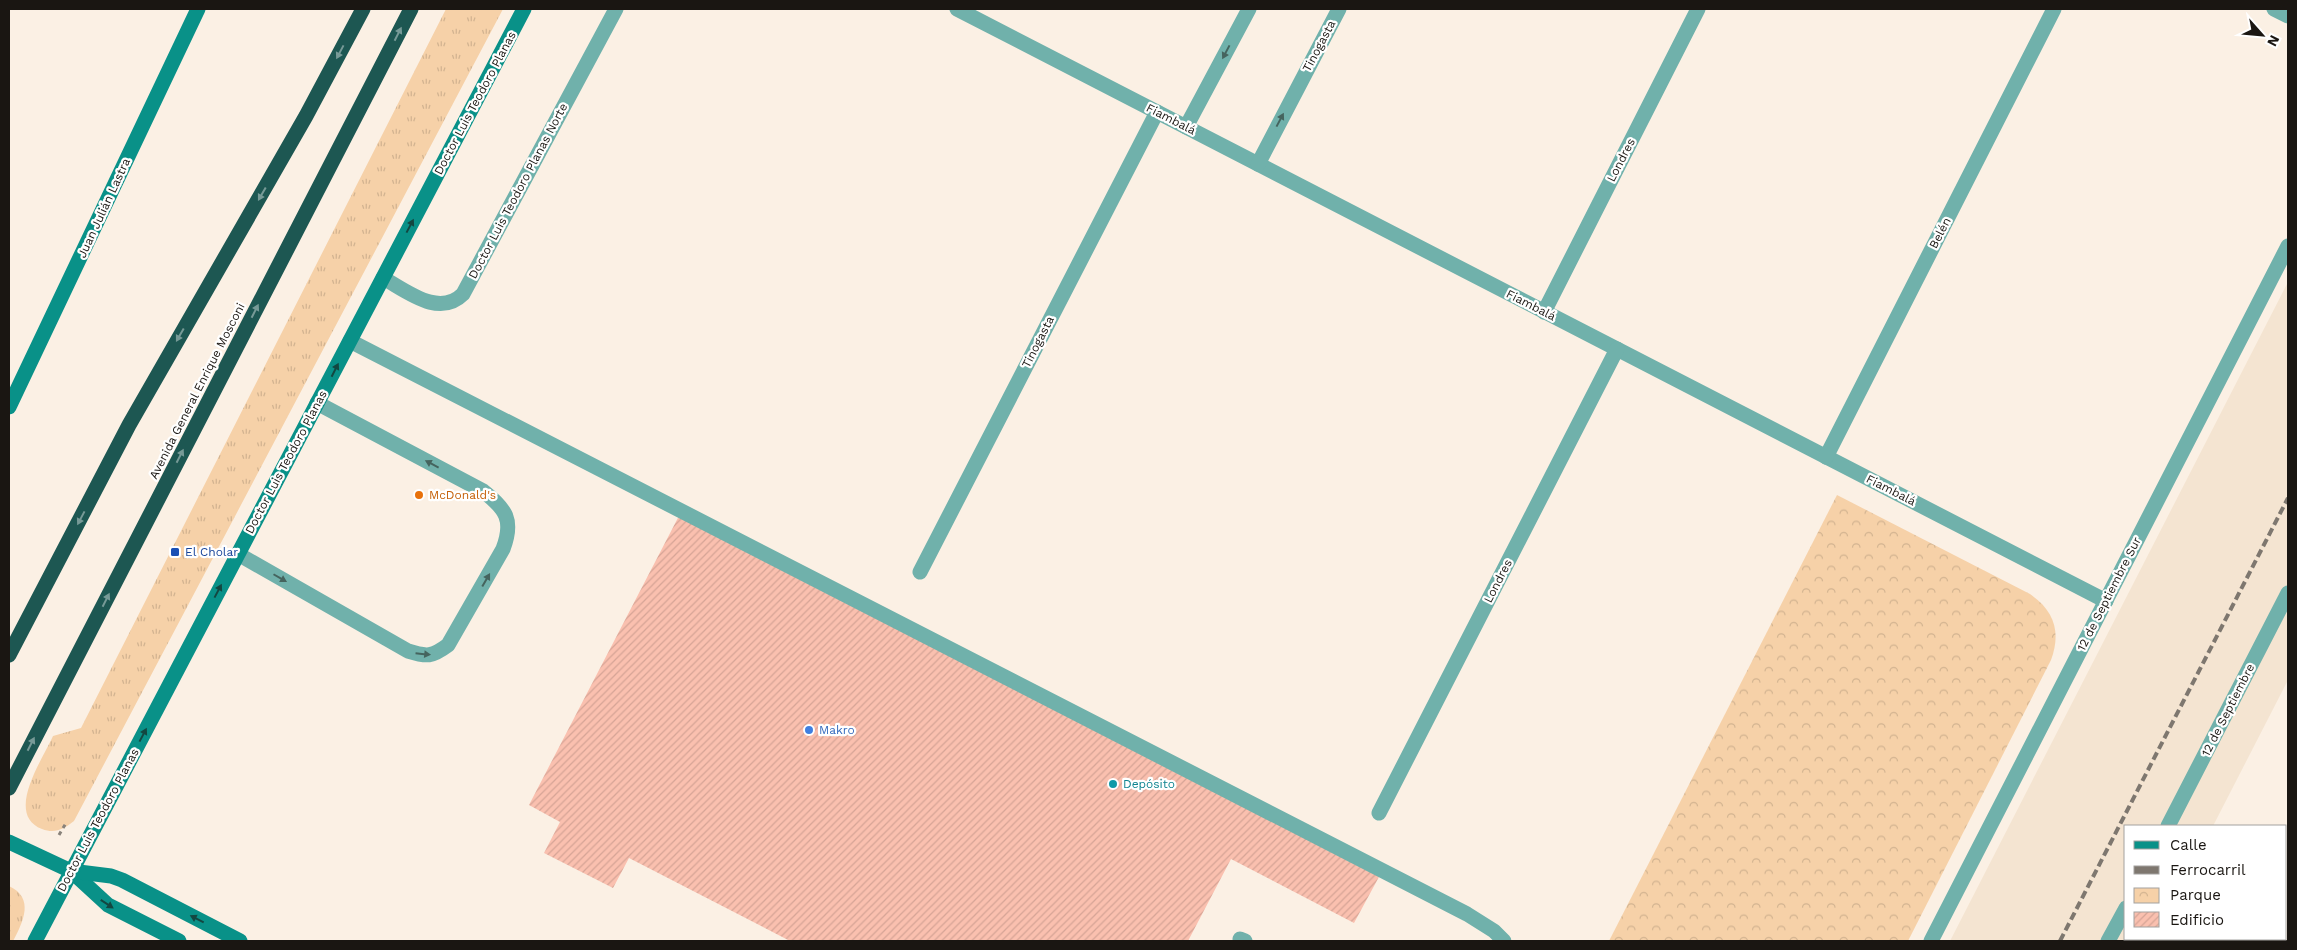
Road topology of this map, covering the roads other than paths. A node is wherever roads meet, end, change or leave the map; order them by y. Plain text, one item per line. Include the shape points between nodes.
1 (198, 9) edge
2 (363, 9) edge
3 (411, 9) edge
4 (524, 9) edge
5 (616, 9) edge
6 (957, 9) edge
7 (1249, 9) edge
8 (1338, 9) edge
9 (1698, 9) edge
10 (2054, 9) edge
11 (2274, 9) edge
12 (2288, 16) edge
13 (1157, 112) junction
14 (1186, 127) junction
15 (1258, 164) junction
16 (2288, 246) edge
17 (383, 278) junction
18 (1544, 312) junction
19 (350, 341) junction
20 (1617, 349) junction
21 (318, 403) junction
22 (9, 407) edge
23 (1826, 457) junction
24 (238, 554) junction
25 (920, 572) dead end
26 (2288, 593) edge
27 (2106, 601) junction
28 (9, 655) edge
29 (9, 788) edge
30 (1379, 813) dead end
31 (2169, 825) edge
32 (9, 842) edge
33 (71, 871) junction
34 (2124, 912) edge
35 (35, 941) edge
36 (179, 941) edge
37 (240, 941) edge
38 (1504, 941) edge
39 (1931, 941) edge
40 (2108, 941) edge

1 - 22 street, Juan Julián Lastra
2 -> 28 highway via 306,116 129,425
29 -> 3 highway, Avenida General Enrique Mosconi
17 -> 4 street, Doctor Luis Teodoro Planas
5 - 17 street, Doctor Luis Teodoro Planas Norte via 463,294 457,300 439,305
6 - 13 street, Fiambalá
7 -> 14 street
15 -> 8 street, Tinogasta
9 - 18 street, Londres
10 - 23 street, Belén
11 - 12 street
13 - 14 street, Fiambalá
13 - 25 street, Tinogasta
14 - 15 street, Fiambalá
15 - 18 street, Fiambalá
16 - 27 street, 12 de Septiembre Sur
17 - 19 street, Doctor Luis Teodoro Planas
18 - 20 street, Fiambalá
21 -> 19 street, Doctor Luis Teodoro Planas
19 - 38 street via 1467,914
20 - 23 street, Fiambalá
20 - 30 street, Londres
21 - 24 street, Doctor Luis Teodoro Planas
24 -> 21 street via 408,651 436,655 448,645 504,549 508,520 500,504 483,491
23 - 27 street, Fiambalá
33 -> 24 street, Doctor Luis Teodoro Planas
26 - 31 street, 12 de Septiembre
27 - 39 street, 12 de Septiembre Sur
32 - 33 street
33 - 35 street, Doctor Luis Teodoro Planas
33 -> 36 street via 108,905
37 -> 33 street via 122,880
34 - 40 street

